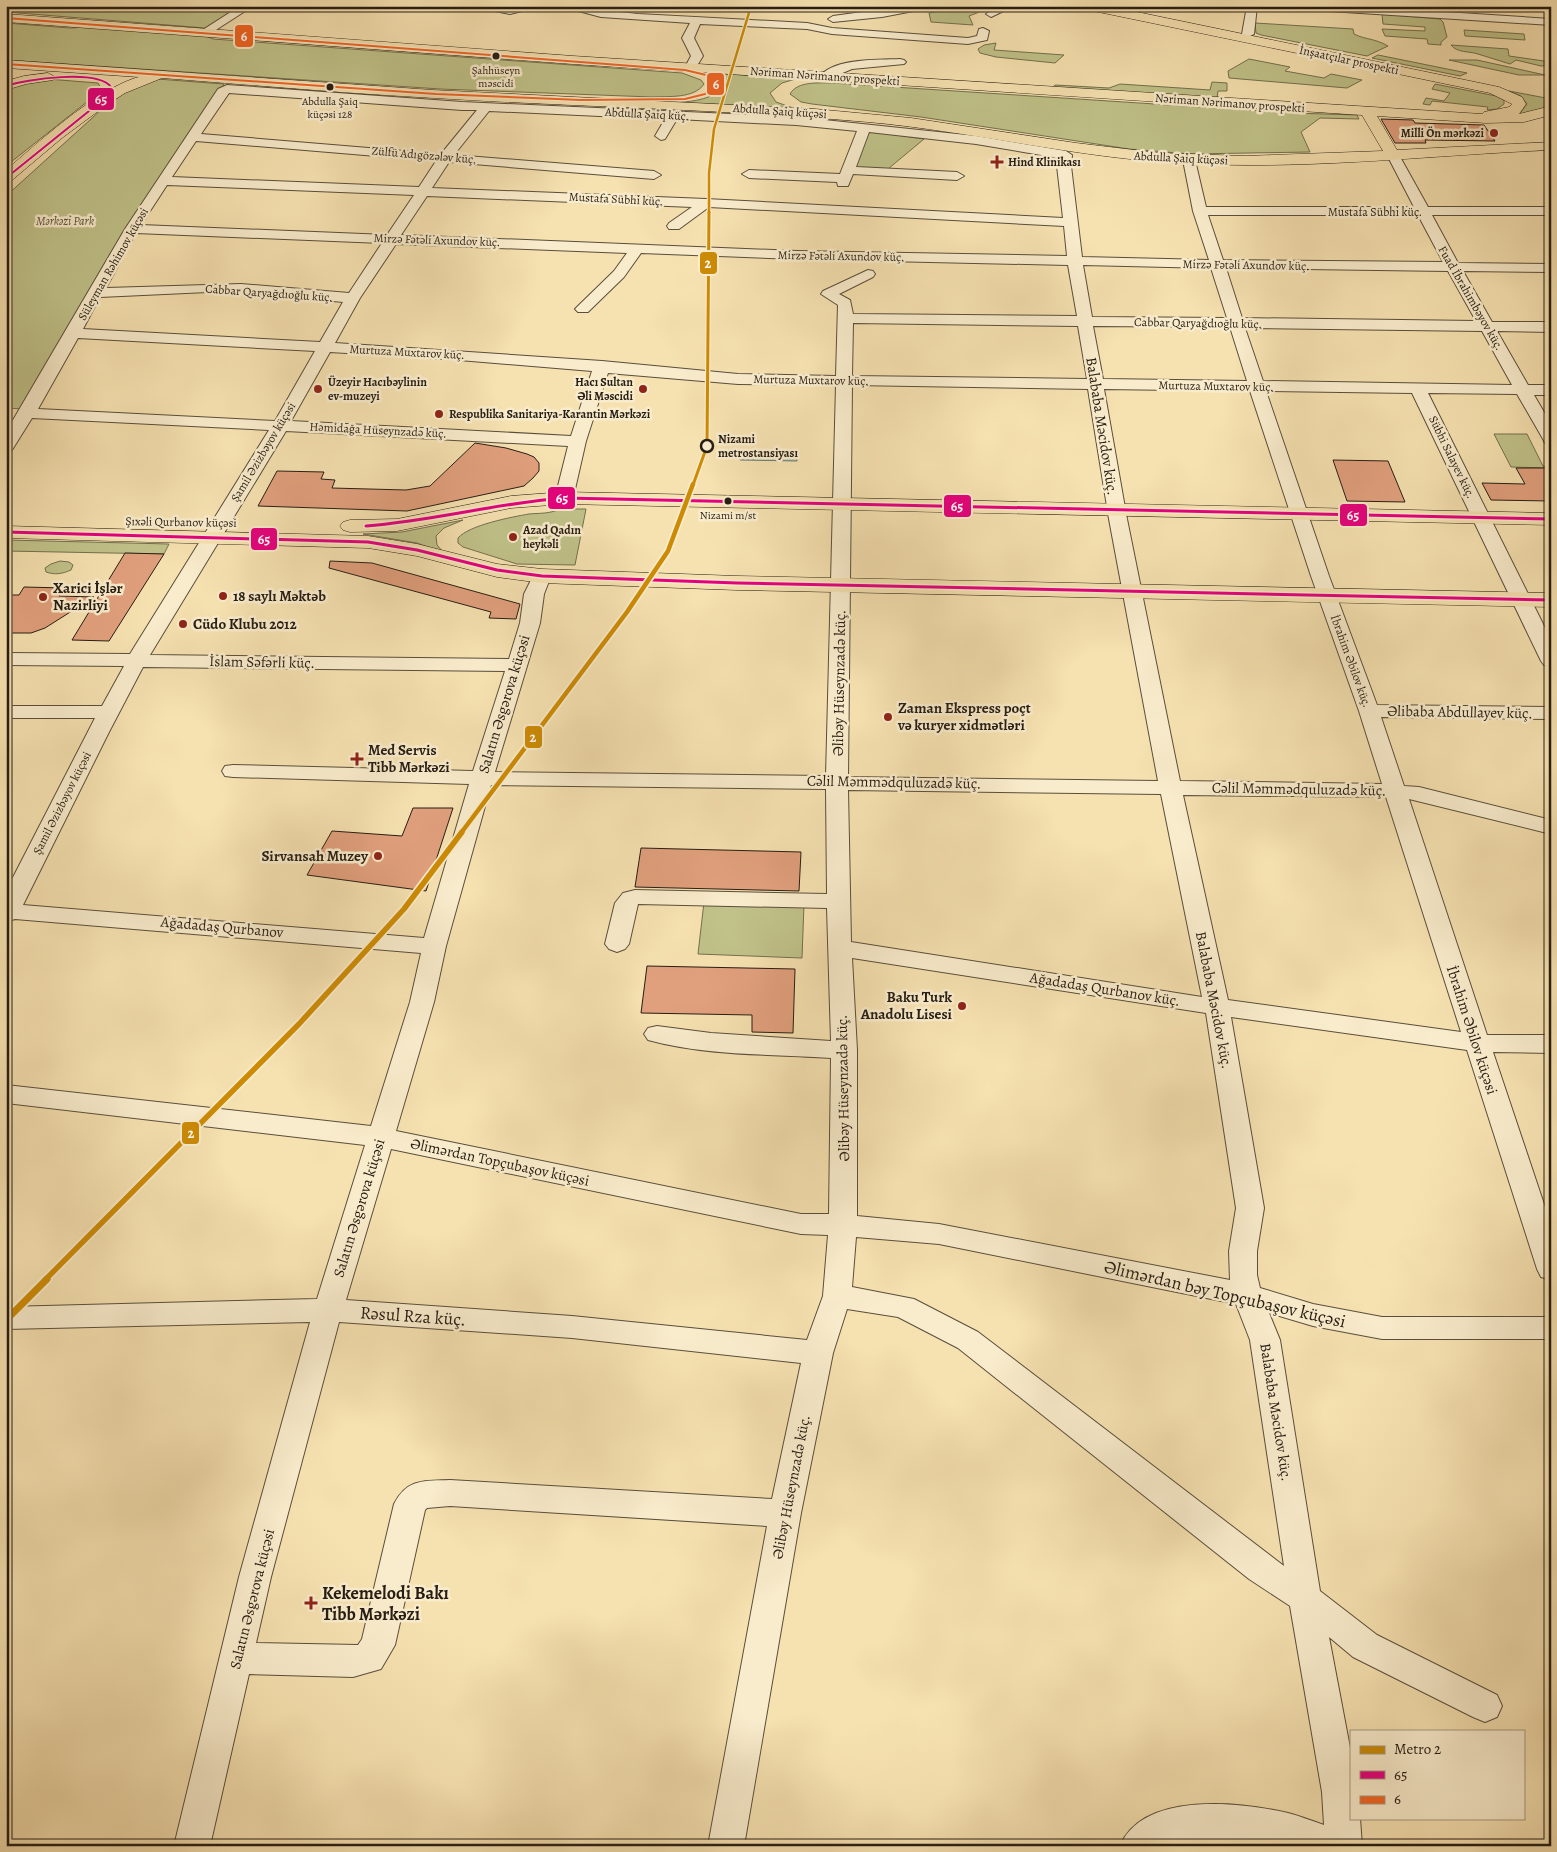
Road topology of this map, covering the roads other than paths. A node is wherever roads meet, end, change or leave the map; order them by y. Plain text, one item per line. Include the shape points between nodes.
1 (248, 6) edge
2 (484, 6) edge
3 (530, 6) edge
4 (571, 6) edge
5 (1009, 6) edge
6 (1089, 6) edge
7 (1112, 6) edge
8 (1252, 6) edge
9 (1297, 6) edge
10 (917, 7) edge
11 (776, 13) dead end
12 (991, 14) dead end
13 (6, 18) edge
14 (696, 21) junction
15 (1551, 22) edge
16 (810, 24) junction
17 (983, 31) dead end
18 (204, 33) junction
19 (1248, 34) junction
20 (848, 52) dead end
21 (573, 60) junction
22 (900, 62) dead end
23 (6, 66) edge
24 (860, 66) junction
25 (691, 67) junction
26 (826, 76) junction
27 (210, 77) junction
28 (870, 79) junction
29 (6, 81) edge
30 (6, 86) edge
31 (227, 89) joint
32 (1532, 93) dead end
33 (581, 100) junction
34 (94, 107) junction
35 (486, 107) junction
36 (1551, 110) edge
37 (1367, 111) junction
38 (673, 114) junction
39 (1435, 115) junction
40 (868, 122) junction
41 (661, 136) dead end
42 (194, 137) junction
43 (1551, 146) edge
44 (1070, 151) junction
45 (1393, 155) junction
46 (446, 156) junction
47 (1188, 160) junction
48 (749, 174) dead end
49 (846, 174) junction
50 (654, 175) dead end
51 (957, 176) dead end
52 (6, 178) edge
53 (163, 181) junction
54 (423, 190) junction
55 (706, 203) junction
56 (838, 209) junction
57 (1200, 211) junction
58 (1551, 211) edge
59 (1422, 212) junction
60 (1069, 222) junction
61 (674, 226) dead end
62 (132, 229) junction
63 (394, 238) junction
64 (637, 248) junction
65 (1075, 262) junction
66 (1217, 264) junction
67 (1453, 267) junction
68 (1551, 268) edge
69 (868, 274) dead end
70 (96, 293) junction
71 (353, 298) junction
72 (583, 309) dead end
73 (846, 318) junction
74 (1085, 322) junction
75 (1236, 323) junction
76 (1488, 326) junction
77 (1551, 327) edge
78 (73, 333) junction
79 (324, 347) junction
80 (602, 366) junction
81 (844, 380) junction
82 (1096, 384) junction
83 (1257, 387) junction
84 (1418, 389) junction
85 (1523, 390) junction
86 (1551, 390) edge
87 (28, 413) junction
88 (281, 425) junction
89 (1551, 439) edge
90 (578, 441) junction
91 (6, 446) edge
92 (564, 498) junction
93 (537, 499) junction
94 (841, 504) junction
95 (1116, 510) junction
96 (1300, 514) junction
97 (6, 518) edge
98 (1482, 518) junction
99 (1551, 519) edge
100 (216, 530) junction
101 (6, 532) edge
102 (510, 572) junction
103 (542, 576) junction
104 (841, 585) junction
105 (1132, 591) junction
106 (1327, 595) junction
107 (1521, 599) junction
108 (1551, 600) edge
109 (6, 659) edge
110 (137, 660) junction
111 (1551, 661) edge
112 (517, 665) junction
113 (1368, 710) junction
114 (6, 712) edge
115 (108, 712) junction
116 (1551, 713) edge
117 (233, 771) dead end
118 (482, 778) junction
119 (837, 781) junction
120 (1170, 787) junction
121 (1395, 790) junction
122 (1551, 827) edge
123 (838, 901) junction
124 (7, 913) edge
125 (617, 944) dead end
126 (434, 946) junction
127 (839, 948) junction
128 (1217, 1007) junction
129 (657, 1034) dead end
130 (1476, 1044) junction
131 (1551, 1044) edge
132 (844, 1050) junction
133 (6, 1094) edge
134 (382, 1137) junction
135 (843, 1224) junction
136 (1551, 1269) edge
137 (1247, 1295) junction
138 (837, 1296) junction
139 (328, 1310) junction
140 (6, 1318) edge
141 (1551, 1328) edge
142 (818, 1353) junction
143 (784, 1513) junction
144 (1305, 1598) junction
145 (237, 1658) junction
146 (1486, 1706) dead end
147 (192, 1846) edge
148 (726, 1846) edge
149 (1138, 1846) edge
150 (1332, 1846) edge
151 (1344, 1846) edge

1 - 18 street
2 - 3 street via 510,11
4 - 14 street via 609,15
5 - 12 street
6 - 39 main road, İnşaatçılar prospekti via 1494,90 1513,96 1519,104 1514,110 1500,114
7 - 19 main road, İnşaatçılar prospekti
8 - 19 street
9 - 15 street
10 - 16 street
11 - 16 street
13 - 18 main road, Nəriman Nərimanov prospekti
14 - 16 street
14 - 25 street via 688,38 697,56
16 - 17 street via 835,36 968,41 983,38
18 - 21 main road, Nəriman Nərimanov prospekti
19 - 32 main road, İnşaatçılar prospekti
20 - 24 street
21 - 25 main road, Nəriman Nərimanov prospekti
21 - 33 main road via 693,71 708,76 716,84 705,94 685,99
22 - 24 street
23 - 27 main road, Abdulla Şaiq küçəsi
23 - 29 main road via 15,71
24 - 26 street
25 - 26 main road, Nəriman Nərimanov prospekti
26 - 28 main road, Nəriman Nərimanov prospekti
27 - 33 main road, Abdulla Şaiq küçəsi via 436,94
27 - 34 main road via 146,78 130,84
28 - 37 main road, Nəriman Nərimanov prospekti
28 - 40 main road via 805,80 786,86 780,93 796,106
30 - 34 main road via 46,77 108,83 110,90
31 - 35 street, Abdulla Şaiq küç.
31 - 42 street, Süleyman Rəhimov küçəsi
33 - 40 main road, Abdulla Şaiq küçəsi
34 - 52 main road
35 - 38 street, Abdulla Şaiq küç.
35 - 46 street, Şamil Əzizbəyov küçəsi
36 - 39 main road via 1536,116 1507,120
37 - 39 main road, Nəriman Nərimanov prospekti
37 - 45 main road
38 - 40 street, Abdulla Şaiq küç.
38 - 41 street
40 - 44 main road, Abdulla Şaiq küçəsi via 961,129
40 - 49 street
42 - 46 street, Zülfü Adıgözələv küç.
42 - 53 street, Süleyman Rəhimov küçəsi
43 - 45 main road, Abdulla Şaiq küçəsi
44 - 47 main road, Abdulla Şaiq küçəsi
44 - 60 street, Balababa Məcidov küç. via 1064,166
45 - 47 main road, Abdulla Şaiq küçəsi
45 - 59 street, Fuad İbrahimbəyov küç.
46 - 50 street, Zülfü Adıgözələv küç.
46 - 54 street, Şamil Əzizbəyov küçəsi
47 - 57 street, İbrahim Əbilov küç.
48 - 49 street
49 - 51 street
49 - 56 street
53 - 54 street, Mustafa Sübhi küç.
53 - 62 street, Süleyman Rəhimov küçəsi
54 - 55 street, Mustafa Sübhi küç.
54 - 63 street, Şamil Əzizbəyov küçəsi
55 - 56 street, Mustafa Sübhi küç.
55 - 61 street
56 - 60 street, Mustafa Sübhi küç.
57 - 59 street, Mustafa Sübhi küç.
57 - 66 street, İbrahim Əbilov küç.
58 - 59 street, Mustafa Sübhi küç.
59 - 67 street, Fuad İbrahimbəyov küç.
60 - 65 street, Balababa Məcidov küç.
62 - 63 street, Mirzə Fətəli Axundov küç.
62 - 70 street, Süleyman Rəhimov küçəsi
63 - 64 street, Mirzə Fətəli Axundov küç.
63 - 71 street, Şamil Əzizbəyov küçəsi
64 - 65 street, Mirzə Fətəli Axundov küç. via 771,255
64 - 72 street via 620,274
65 - 66 street, Mirzə Fətəli Axundov küç.
65 - 74 street, Balababa Məcidov küç.
66 - 67 street, Mirzə Fətəli Axundov küç.
66 - 75 street, İbrahim Əbilov küç.
67 - 68 street, Mirzə Fətəli Axundov küç.
67 - 76 street, Fuad İbrahimbəyov küç.
69 - 73 street via 823,291 845,303
70 - 71 street, Cabbar Qaryağdıoğlu küç. via 208,288
70 - 78 street, Süleyman Rəhimov küçəsi
71 - 79 street, Şamil Əzizbəyov küçəsi
73 - 74 street, Cabbar Qaryağdıoğlu küç.
73 - 81 street, Əlibəy Hüseynzadə küç.
74 - 75 street, Cabbar Qaryağdıoğlu küç.
74 - 82 street, Balababa Məcidov küç.
75 - 76 street, Cabbar Qaryağdıoğlu küç.
75 - 83 street, İbrahim Əbilov küç.
76 - 77 street, Cabbar Qaryağdıoğlu küç.
76 - 85 street, Fuad İbrahimbəyov küç.
78 - 79 street, Murtuza Muxtarov küç.
78 - 87 street, Süleyman Rəhimov küçəsi
79 - 80 street, Murtuza Muxtarov küç.
79 - 88 street, Şamil Əzizbəyov küçəsi
80 - 81 street, Murtuza Muxtarov küç. via 738,379
80 - 90 street
81 - 82 street, Murtuza Muxtarov küç.
81 - 94 street, Əlibəy Hüseynzadə küç.
82 - 83 street, Murtuza Muxtarov küç.
82 - 95 street, Balababa Məcidov küç.
83 - 84 street, Murtuza Muxtarov küç.
83 - 96 street, İbrahim Əbilov küç.
84 - 85 street, Murtuza Muxtarov küç.
84 - 98 street, Sübhi Salayev küç.
85 - 86 street, Murtuza Muxtarov küç.
85 - 89 street, Fuad İbrahimbəyov küç.
87 - 88 street, Həmidağa Hüseynzadə küç.
87 - 91 street, Süleyman Rəhimov küçəsi
88 - 90 street, Həmidağa Hüseynzadə küç.
88 - 100 street, Şamil Əzizbəyov küçəsi
90 - 92 street
92 - 93 main road, Şıxəli Qurbanov küçəsi
92 - 94 main road, Şıxəli Qurbanov küçəsi
93 - 100 main road, Şıxəli Qurbanov küçəsi via 397,524
93 - 102 main road via 466,523 449,536 449,546 462,554
94 - 95 main road, Şıxəli Qurbanov küçəsi
94 - 104 street, Əlibəy Hüseynzadə küç.
95 - 96 main road, Şıxəli Qurbanov küçəsi
95 - 105 street, Balababa Məcidov küç.
96 - 98 main road, Şıxəli Qurbanov küçəsi
96 - 106 street, İbrahim Əbilov küç.
97 - 100 main road, Şıxəli Qurbanov küçəsi
98 - 99 main road, Şıxəli Qurbanov küçəsi
98 - 107 street, Sübhi Salayev küç.
100 - 101 main road, Şıxəli Qurbanov küçəsi
100 - 102 main road, Şıxəli Qurbanov küçəsi via 368,542
100 - 110 street, Şamil Əzizbəyov küçəsi
102 - 103 main road
103 - 104 main road
103 - 112 street, Salatın Əsgərova küçəsi via 534,594 530,623
104 - 105 main road
104 - 119 street, Əlibəy Hüseynzadə küç.
105 - 106 main road
105 - 120 street, Balababa Məcidov küç.
106 - 107 main road
106 - 113 street, İbrahim Əbilov küç.
107 - 108 main road
107 - 111 street, Sübhi Salayev küç.
109 - 110 street, İslam Səfərli küç.
110 - 112 street, İslam Səfərli küç.
110 - 115 street, Şamil Əzizbəyov küçəsi
112 - 118 street, Salatın Əsgərova küçəsi
113 - 116 street, Əlibaba Abdullayev küç.
113 - 121 street, İbrahim Əbilov küç.
114 - 115 street
115 - 124 street, Şamil Əzizbəyov küçəsi
117 - 118 street, Cəlil Məmmədquluzadə küç.
118 - 119 street, Cəlil Məmmədquluzadə küç.
118 - 126 street, Salatın Əsgərova küçəsi
119 - 120 street, Cəlil Məmmədquluzadə küç.
119 - 123 street, Əlibəy Hüseynzadə küç.
120 - 121 street, Cəlil Məmmədquluzadə küç.
120 - 128 street, Balababa Məcidov küç.
121 - 122 street, Cəlil Məmmədquluzadə küç.
121 - 130 street, İbrahim Əbilov küçəsi
123 - 125 street via 635,897 627,903
123 - 127 street, Əlibəy Hüseynzadə küç.
124 - 126 street, Ağadadaş Qurbanov
126 - 134 street, Salatın Əsgərova küçəsi via 422,1002
127 - 128 street, Ağadadaş Qurbanov küç.
127 - 132 street, Əlibəy Hüseynzadə küç.
128 - 130 street, Ağadadaş Qurbanov küç.
128 - 137 street, Balababa Məcidov küç. via 1250,1208 1242,1275
129 - 132 street via 711,1042
130 - 131 street, Ağadadaş Qurbanov küç.
130 - 136 street, İbrahim Əbilov küçəsi
132 - 135 street, Əlibəy Hüseynzadə küç.
133 - 134 street, Əlimərdan Topçubaşov küçəsi
134 - 135 street, Əlimərdan Topçubaşov küçəsi via 800,1224
134 - 139 street, Salatın Əsgərova küçəsi
135 - 137 street, Əlimərdan bəy Topçubaşov küçəsi via 939,1234
135 - 138 street, Əlibəy Hüseynzadə küç.
137 - 141 street, Əlimərdan bəy Topçubaşov küçəsi via 1313,1315 1382,1328
137 - 144 street, Balababa Məcidov küç. via 1265,1340
138 - 142 street, Əlibəy Hüseynzadə küç.
138 - 144 street via 904,1307 968,1340 1261,1569
139 - 140 street, Rəsul Rza küç.
139 - 142 street, Rəsul Rza küç. via 572,1327
139 - 145 street, Salatın Əsgərova küçəsi via 255,1577
142 - 143 street, Əlibəy Hüseynzadə küç.
143 - 145 street via 450,1493 419,1495 410,1504 378,1645 369,1658 354,1662
143 - 148 street, Əlibəy Hüseynzadə küç.
144 - 146 street via 1365,1646
144 - 151 street, Balababa Məcidov küç. via 1340,1792
145 - 147 street, Salatın Əsgərova küçəsi
149 - 150 street via 1156,1830 1192,1822 1236,1822 1288,1831

